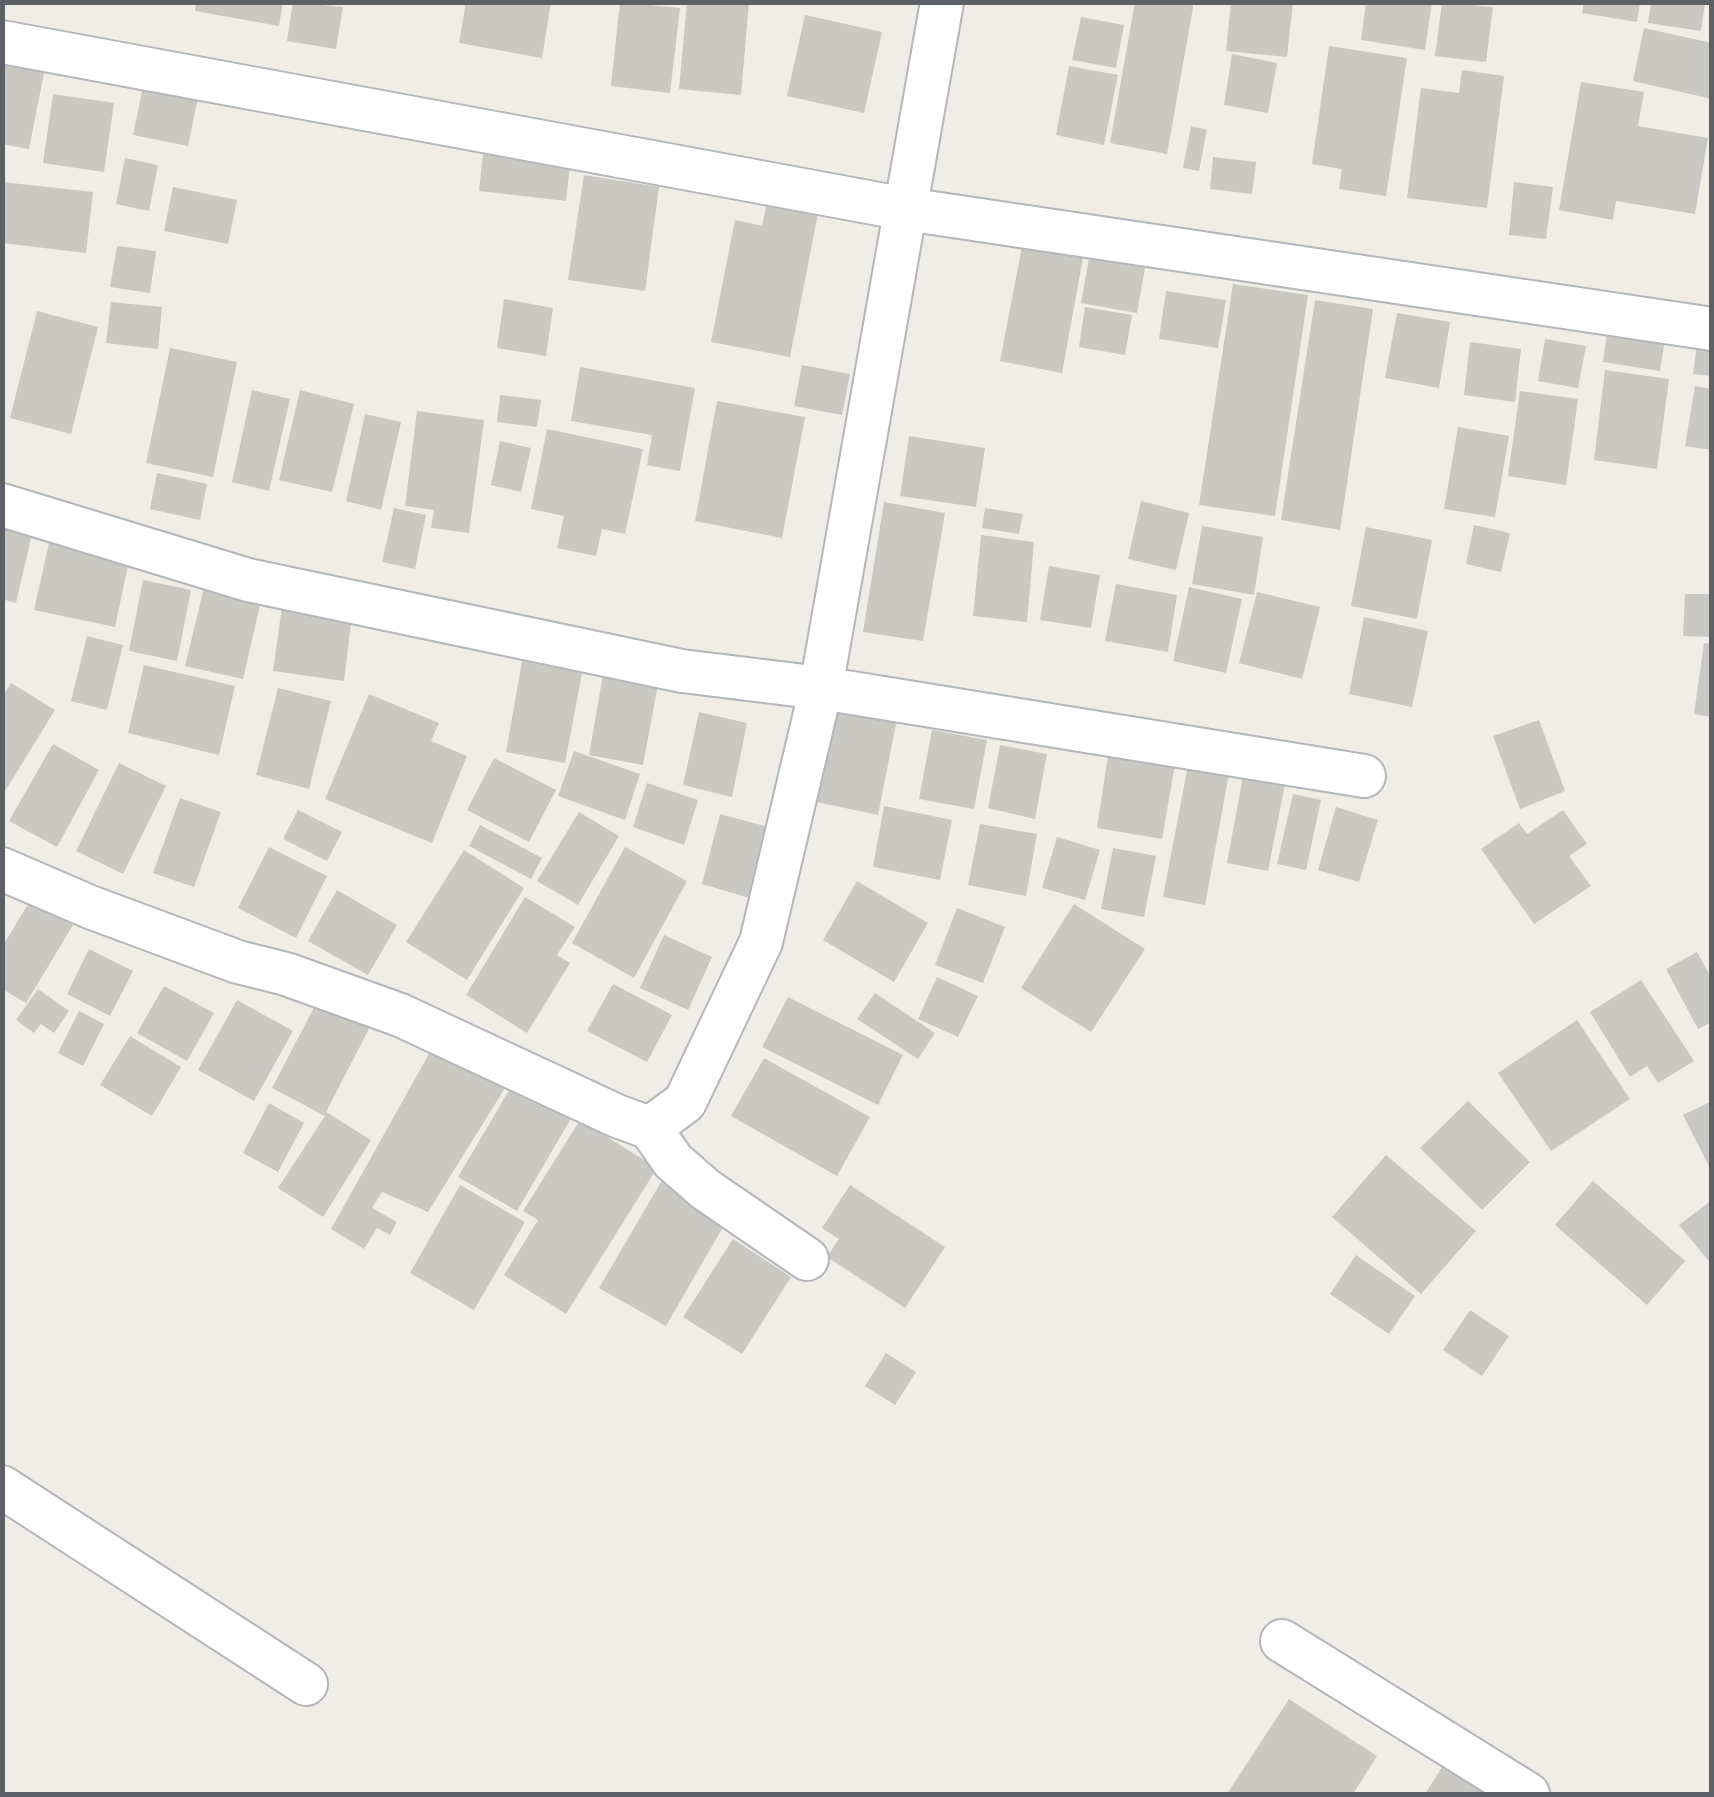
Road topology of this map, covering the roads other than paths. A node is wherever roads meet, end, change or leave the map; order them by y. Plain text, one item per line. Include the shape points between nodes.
1 (942, 2) edge
2 (2, 42) edge
3 (906, 209) junction
4 (1712, 329) edge
5 (2, 505) edge
6 (821, 688) junction
7 (1364, 776) dead end
8 (2, 869) edge
9 (650, 1128) junction
10 (807, 1259) dead end
11 (2, 1487) edge
12 (1282, 1640) dead end
13 (306, 1684) dead end
14 (1528, 1794) edge

1 - 3 street
2 - 3 street
3 - 4 street
3 - 6 street
5 - 6 street via 248,580 682,672
6 - 7 street
6 - 9 street via 762,942 686,1102
8 - 9 street via 238,962 400,1016
9 - 10 street via 705,1188
11 - 13 street
12 - 14 street

